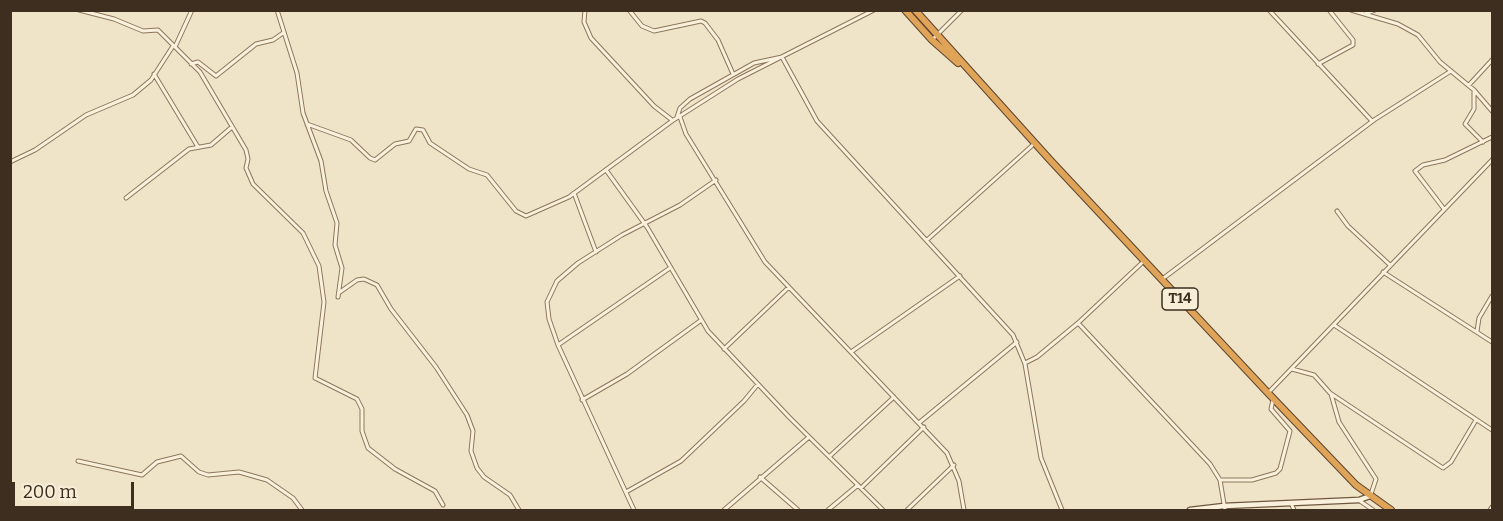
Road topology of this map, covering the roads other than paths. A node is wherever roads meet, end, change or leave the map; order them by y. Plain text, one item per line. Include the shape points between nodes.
1 (79, 10) edge
2 (192, 10) edge
3 (277, 10) edge
4 (585, 10) edge
5 (629, 10) edge
6 (874, 10) edge
7 (905, 10) edge
8 (915, 10) edge
9 (962, 10) edge
10 (1269, 10) edge
11 (1329, 10) edge
12 (1351, 10) edge
13 (1375, 10) edge
14 (1363, 15) junction
15 (283, 33) junction
16 (938, 34) junction
17 (932, 40) junction
18 (174, 46) junction
19 (782, 57) junction
20 (1492, 60) edge
21 (191, 64) junction
22 (1318, 64) junction
23 (1451, 71) junction
24 (733, 74) junction
25 (154, 75) junction
26 (976, 79) junction
27 (1469, 85) junction
28 (1474, 90) junction
29 (1492, 111) edge
30 (678, 117) junction
31 (672, 121) junction
32 (1372, 122) junction
33 (307, 124) junction
34 (233, 126) junction
35 (1492, 137) edge
36 (1483, 142) junction
37 (1035, 143) junction
38 (198, 147) junction
39 (1492, 160) edge
40 (10, 162) edge
41 (606, 170) junction
42 (716, 180) junction
43 (573, 193) junction
44 (126, 198) dead end
45 (1444, 209) junction
46 (1337, 211) dead end
47 (644, 223) junction
48 (927, 240) junction
49 (596, 252) junction
50 (1144, 261) junction
51 (1390, 265) junction
52 (670, 268) junction
53 (1383, 272) junction
54 (960, 276) junction
55 (1161, 280) junction
56 (789, 287) junction
57 (340, 292) junction
58 (1492, 296) edge
59 (338, 297) dead end
60 (700, 321) junction
61 (1078, 323) junction
62 (1334, 325) junction
63 (1477, 331) junction
64 (1017, 342) junction
65 (1492, 342) edge
66 (558, 345) junction
67 (724, 349) junction
68 (851, 352) junction
69 (1025, 364) junction
70 (1292, 369) junction
71 (758, 384) junction
72 (1268, 393) junction
73 (1330, 393) junction
74 (894, 397) junction
75 (1274, 398) junction
76 (582, 400) junction
77 (1476, 420) junction
78 (920, 422) junction
79 (924, 427) junction
80 (1492, 430) edge
81 (809, 436) junction
82 (830, 456) junction
83 (78, 461) dead end
84 (954, 465) junction
85 (760, 477) junction
86 (1220, 480) junction
87 (860, 487) junction
88 (626, 492) junction
89 (1370, 495) junction
90 (1359, 500) junction
91 (1291, 503) junction
92 (443, 506) dead end
93 (1225, 508) edge
94 (302, 510) edge
95 (519, 510) edge
96 (634, 510) edge
97 (724, 510) edge
98 (798, 510) edge
99 (828, 510) edge
100 (883, 510) edge
101 (907, 510) edge
102 (964, 510) edge
103 (1062, 510) edge
104 (1190, 510) edge
105 (1294, 510) edge
106 (1373, 510) edge
107 (1390, 510) edge

1 - 18 street via 143,31 158,30
2 - 18 street
3 - 15 street
4 - 31 street via 584,22 591,38
5 - 24 street via 642,26 654,31 705,23 718,40
6 - 19 street
7 - 17 highway, T14
8 - 16 highway, T14
9 - 16 street
10 - 22 street
11 - 22 street via 1353,45
12 - 14 street
13 - 14 street
14 - 23 street via 1407,28 1430,46
15 - 21 street via 256,44 216,76 198,62
15 - 33 street via 297,73
16 - 17 street
16 - 26 highway, T14
17 - 26 highway, T14
18 - 21 street
18 - 25 street
19 - 24 street via 754,63
19 - 30 street
19 - 48 street via 817,121
20 - 27 street
21 - 34 street via 212,88
22 - 32 street
23 - 27 street
23 - 32 street
24 - 30 street via 685,103
25 - 38 street
25 - 40 street via 129,98 86,115
26 - 37 highway, T14
27 - 28 street
28 - 29 street
28 - 36 street via 1474,109 1465,124
30 - 31 street
30 - 42 street
31 - 41 street
32 - 55 street
33 - 43 street via 351,140 375,160 395,144 409,141 416,129 423,130 430,143 493,181 521,215 557,204
33 - 57 street via 337,223 335,245 342,268
34 - 38 street via 211,145
34 - 92 street via 248,155 246,168 254,184 303,233 319,266 324,302 317,381 357,399 368,448 395,469 435,491
35 - 36 street
36 - 45 street via 1415,171
37 - 48 street
37 - 50 highway, T14
38 - 44 street via 189,149
39 - 45 street
41 - 43 street
41 - 47 street
42 - 47 street via 680,205
42 - 56 street via 752,245
43 - 49 street
45 - 51 street
46 - 51 street
47 - 49 street
47 - 52 street
48 - 54 street
49 - 66 street via 556,281 549,295 547,310
50 - 55 highway, T14
50 - 61 street
51 - 53 street
52 - 60 street
52 - 66 street
53 - 62 street
53 - 63 street
54 - 64 street
54 - 68 street
55 - 72 highway, T14
56 - 67 street
56 - 68 street
57 - 59 street
57 - 95 street via 357,280 370,279 377,285 467,416 473,431 471,451 477,468 510,495
58 - 63 street via 1479,318
60 - 67 street
60 - 76 street via 627,374
61 - 69 street
61 - 86 street via 1210,464
62 - 70 street
62 - 77 street
63 - 65 street
64 - 69 street
64 - 78 street
66 - 76 street
67 - 71 street
68 - 74 street
69 - 103 street via 1041,458
70 - 72 street
70 - 73 street via 1314,375
71 - 81 street
71 - 88 street via 681,461
72 - 75 highway, T14
73 - 77 street via 1443,468 1451,462
73 - 89 street via 1339,422 1376,479
74 - 78 street
74 - 82 street
75 - 86 street via 1271,409 1290,431 1280,470 1252,480
75 - 89 highway, T14
76 - 88 street
77 - 80 street
78 - 79 street
79 - 84 street
79 - 87 street
81 - 82 street
81 - 85 street
82 - 87 street
83 - 94 street via 141,475 157,462 181,456 208,475 239,472 267,480 293,498
84 - 101 street
84 - 102 street
85 - 97 street
85 - 98 street
86 - 93 street
87 - 99 street
87 - 100 street
88 - 96 street
89 - 90 street
89 - 107 highway, T14
90 - 91 street
90 - 106 street
91 - 93 street
91 - 105 street
93 - 104 street

